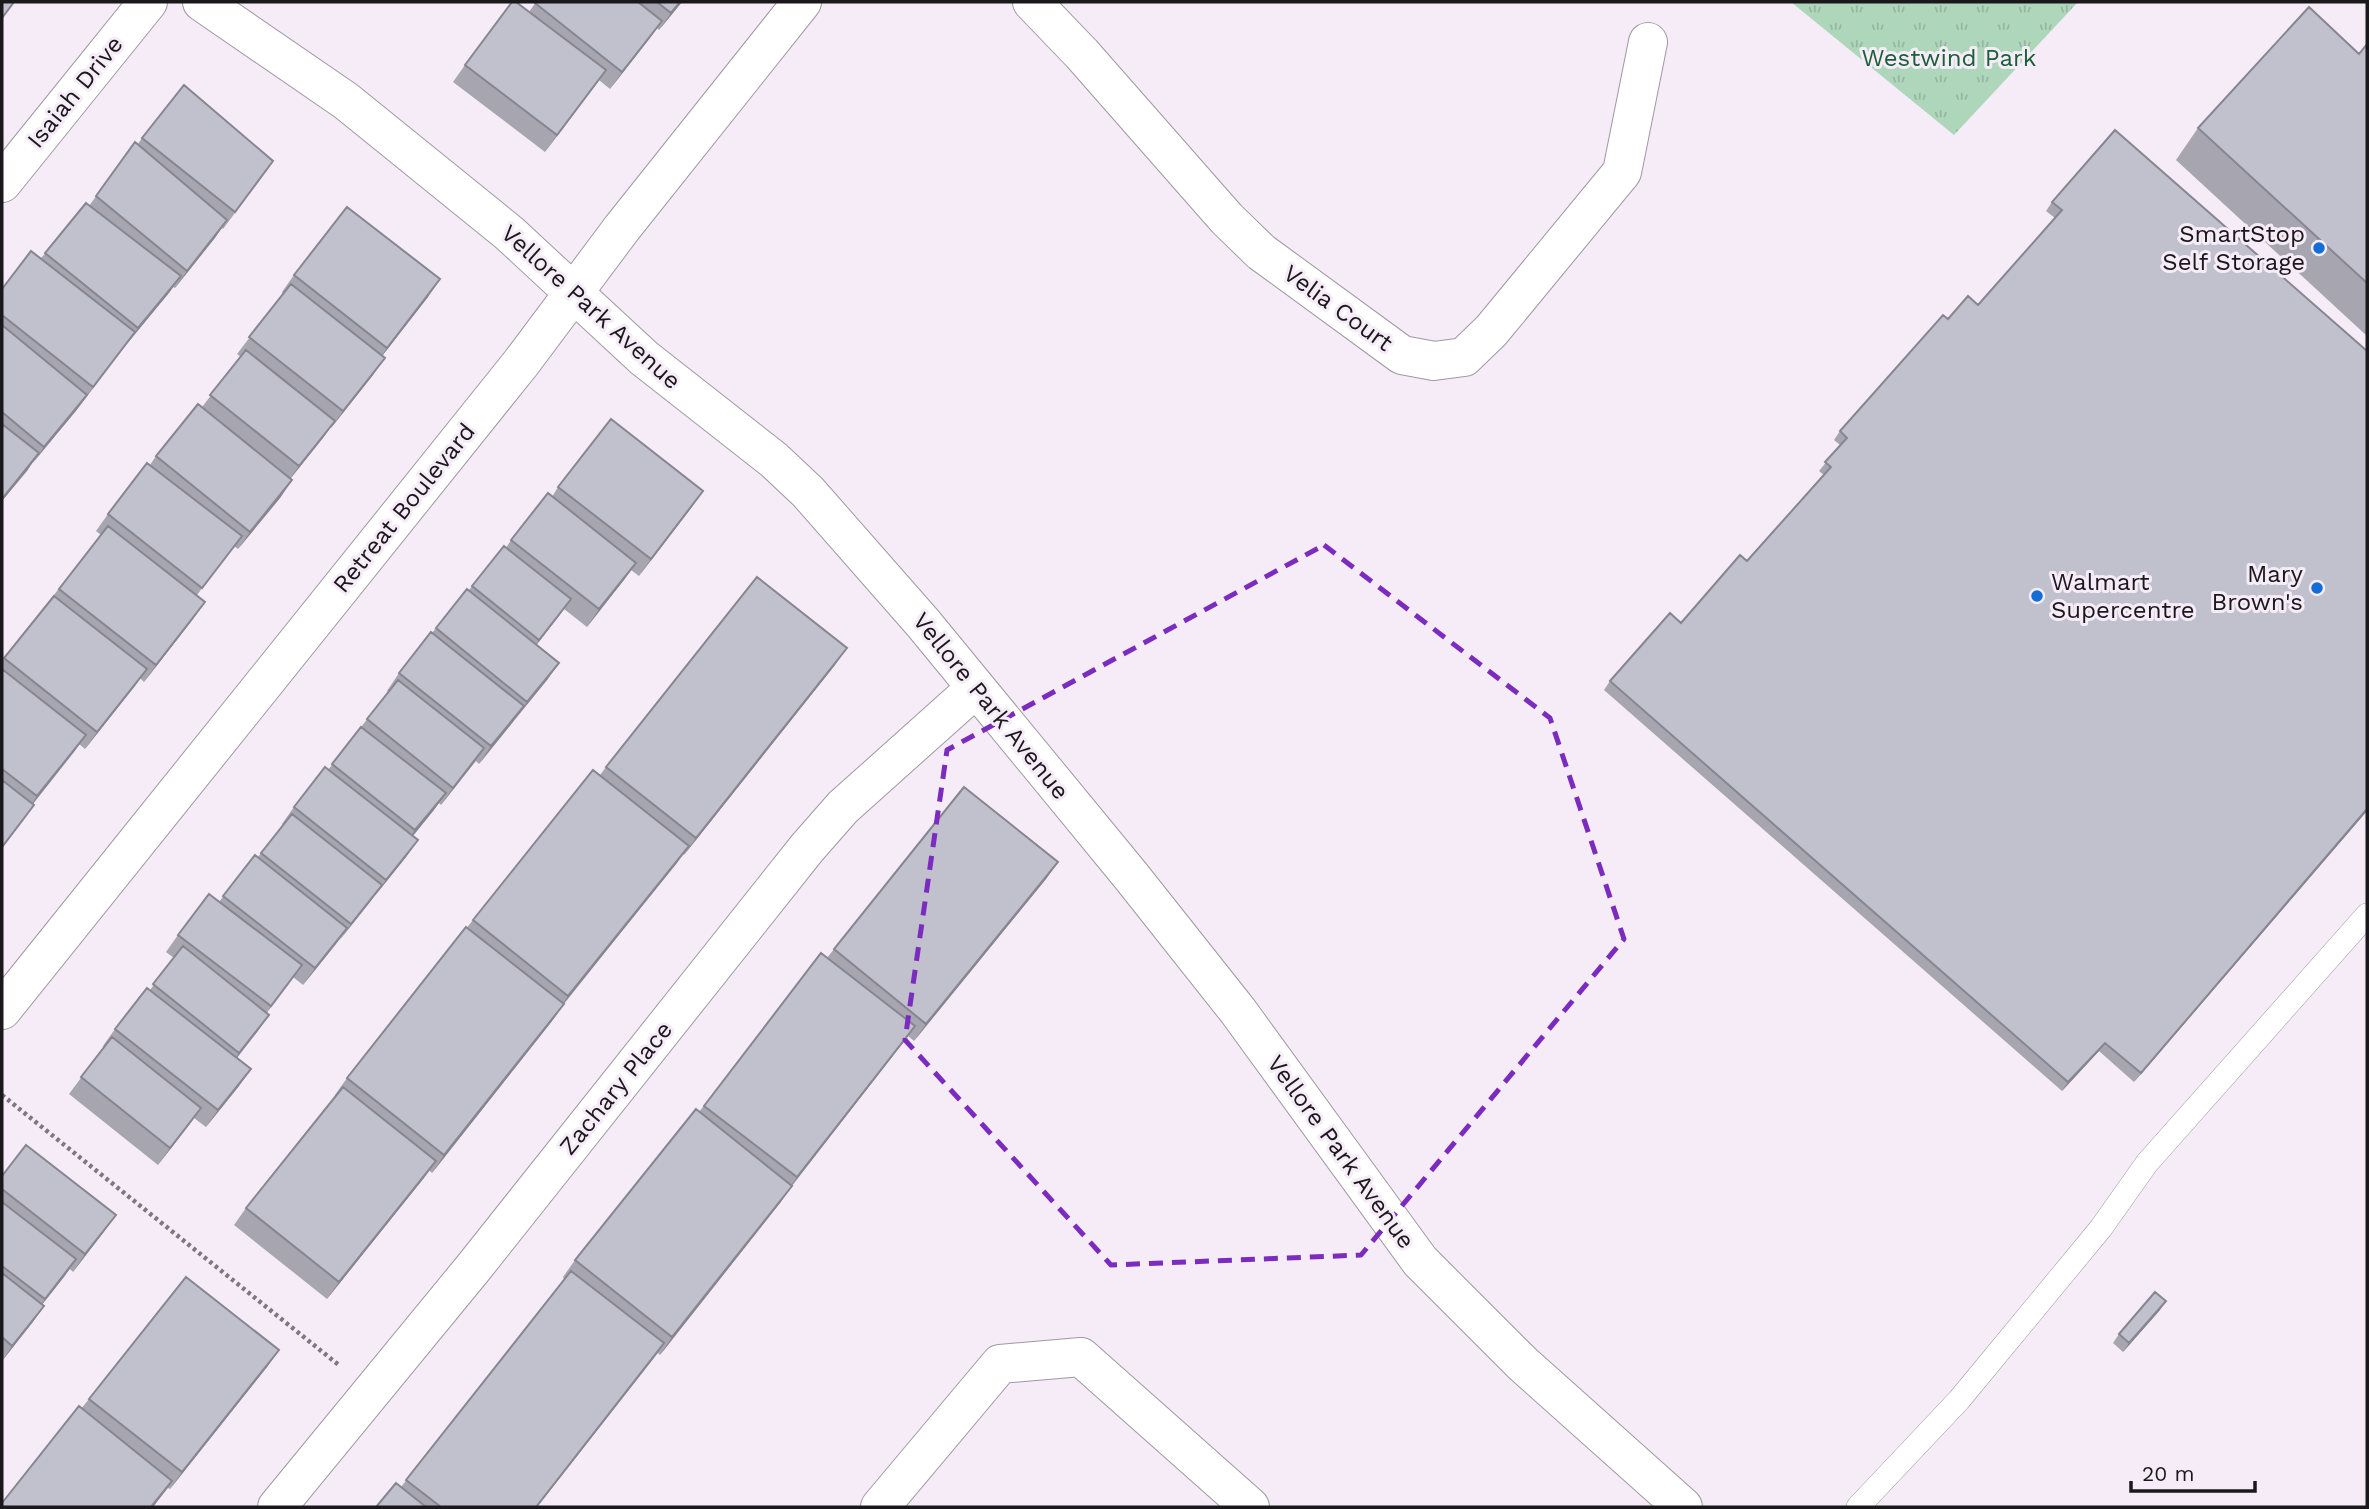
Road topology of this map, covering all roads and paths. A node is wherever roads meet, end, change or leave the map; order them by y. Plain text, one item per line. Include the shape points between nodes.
1 (148, 2) edge
2 (202, 2) edge
3 (802, 2) edge
4 (1032, 2) edge
5 (1648, 42) dead end
6 (2, 183) edge
7 (573, 293) junction
8 (976, 688) junction
9 (2367, 915) edge
10 (2, 1010) edge
11 (2, 1095) edge
12 (347, 1372) dead end
13 (277, 1507) edge
14 (880, 1507) edge
15 (1250, 1507) edge
16 (1683, 1507) edge
17 (1858, 1507) edge

1 - 6 street, Isaiah Drive
2 - 7 street, Vellore Park Avenue via 346,101 509,233
3 - 7 street, Retreat Boulevard
4 - 5 street, Velia Court via 1261,252 1402,355 1434,361 1464,357 1491,331 1622,172
7 - 8 street, Vellore Park Avenue via 644,358 808,492
7 - 10 street, Retreat Boulevard
8 - 13 street, Zachary Place via 842,807
8 - 16 street, Vellore Park Avenue via 1238,1011 1420,1261 1523,1364
9 - 17 lane via 2147,1163 2101,1228 1959,1400
11 - 12 path
14 - 15 street via 1000,1364 1081,1356

